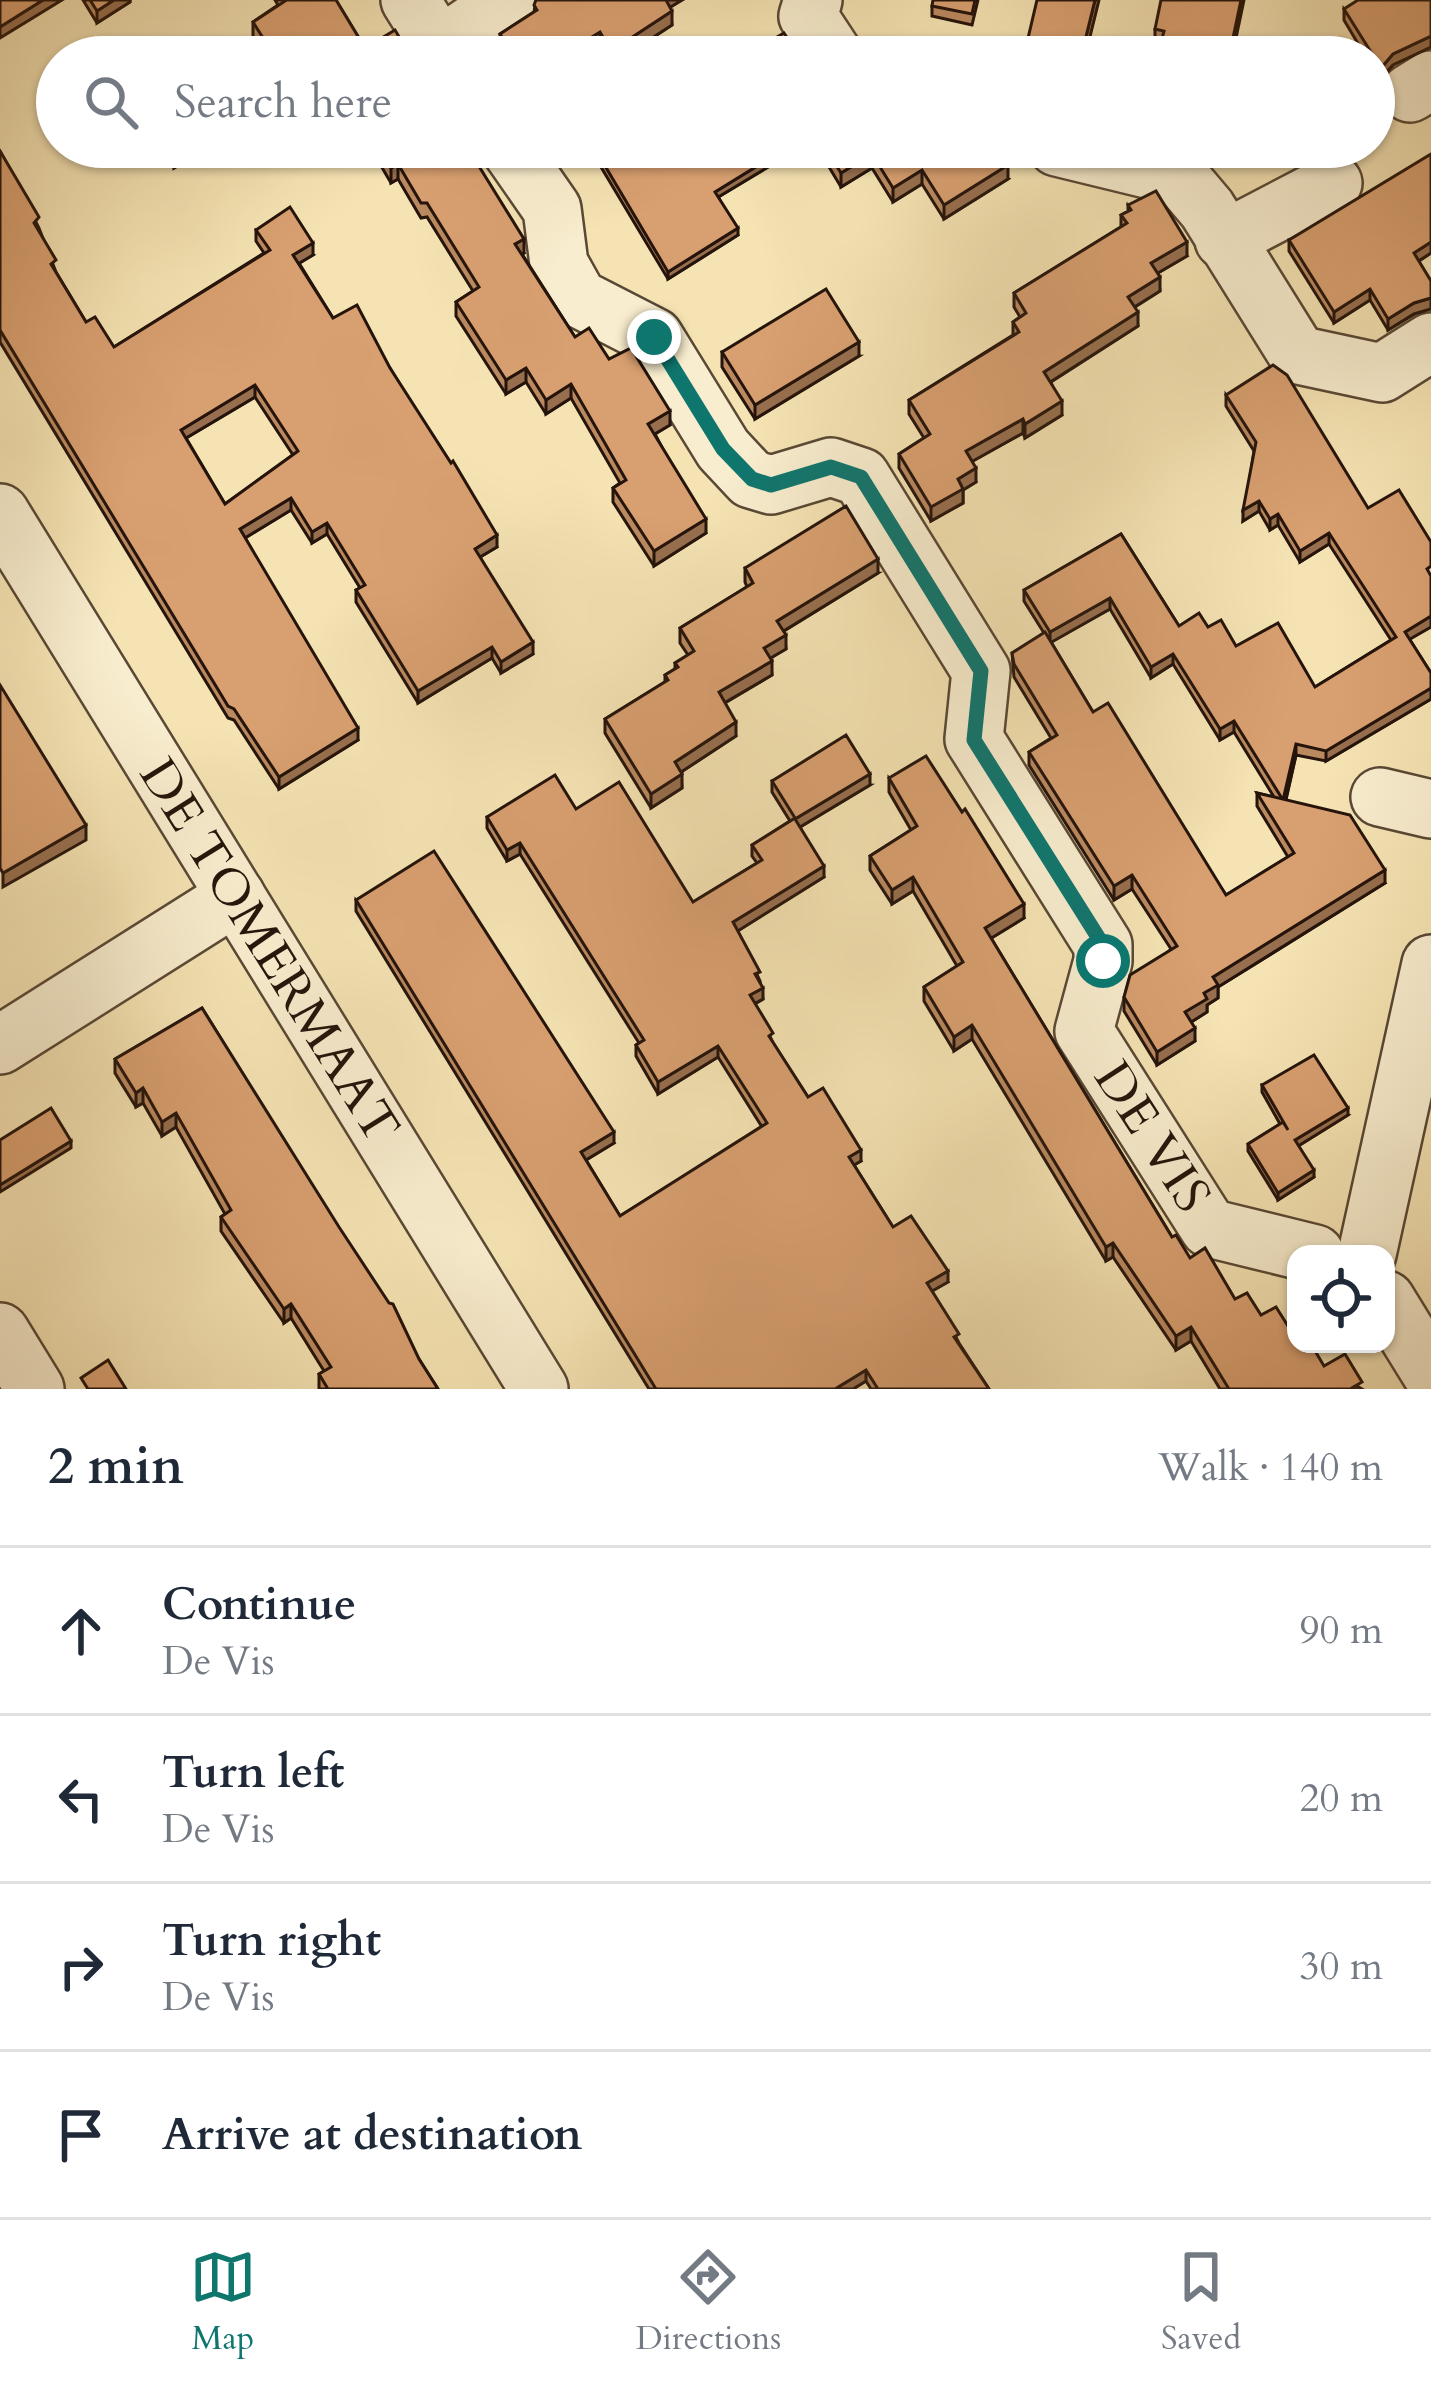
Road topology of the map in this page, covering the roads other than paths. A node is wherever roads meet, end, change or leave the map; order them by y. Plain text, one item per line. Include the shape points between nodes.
1 (410, 0) edge
2 (508, 0) edge
3 (813, 0) edge
4 (433, 36) edge
5 (463, 36) edge
6 (821, 36) edge
7 (524, 168) edge
8 (1143, 168) edge
9 (1333, 183) dead end
10 (1224, 240) junction
11 (1431, 342) edge
12 (0, 513) edge
13 (236, 896) junction
14 (1431, 964) edge
15 (0, 1045) edge
16 (1369, 1245) edge
17 (1287, 1247) edge
18 (1395, 1314) edge
19 (0, 1332) edge
20 (1431, 1372) edge
21 (35, 1389) edge
22 (539, 1389) edge

1 - 4 street
2 - 5 street
3 - 6 street via 808,16
7 - 17 street, DE VIS via 552,209 559,264 578,298 654,337 723,449 752,479 771,485 831,467 861,477 981,671 974,740 1103,945 1084,1031 1209,1228
8 - 10 street via 1180,177
9 - 10 street
10 - 11 street via 1298,355 1382,373
12 - 13 street, DE TOMERMAAT
13 - 15 street
13 - 22 street, DE TOMERMAAT
14 - 16 street
18 - 20 street
19 - 21 street

